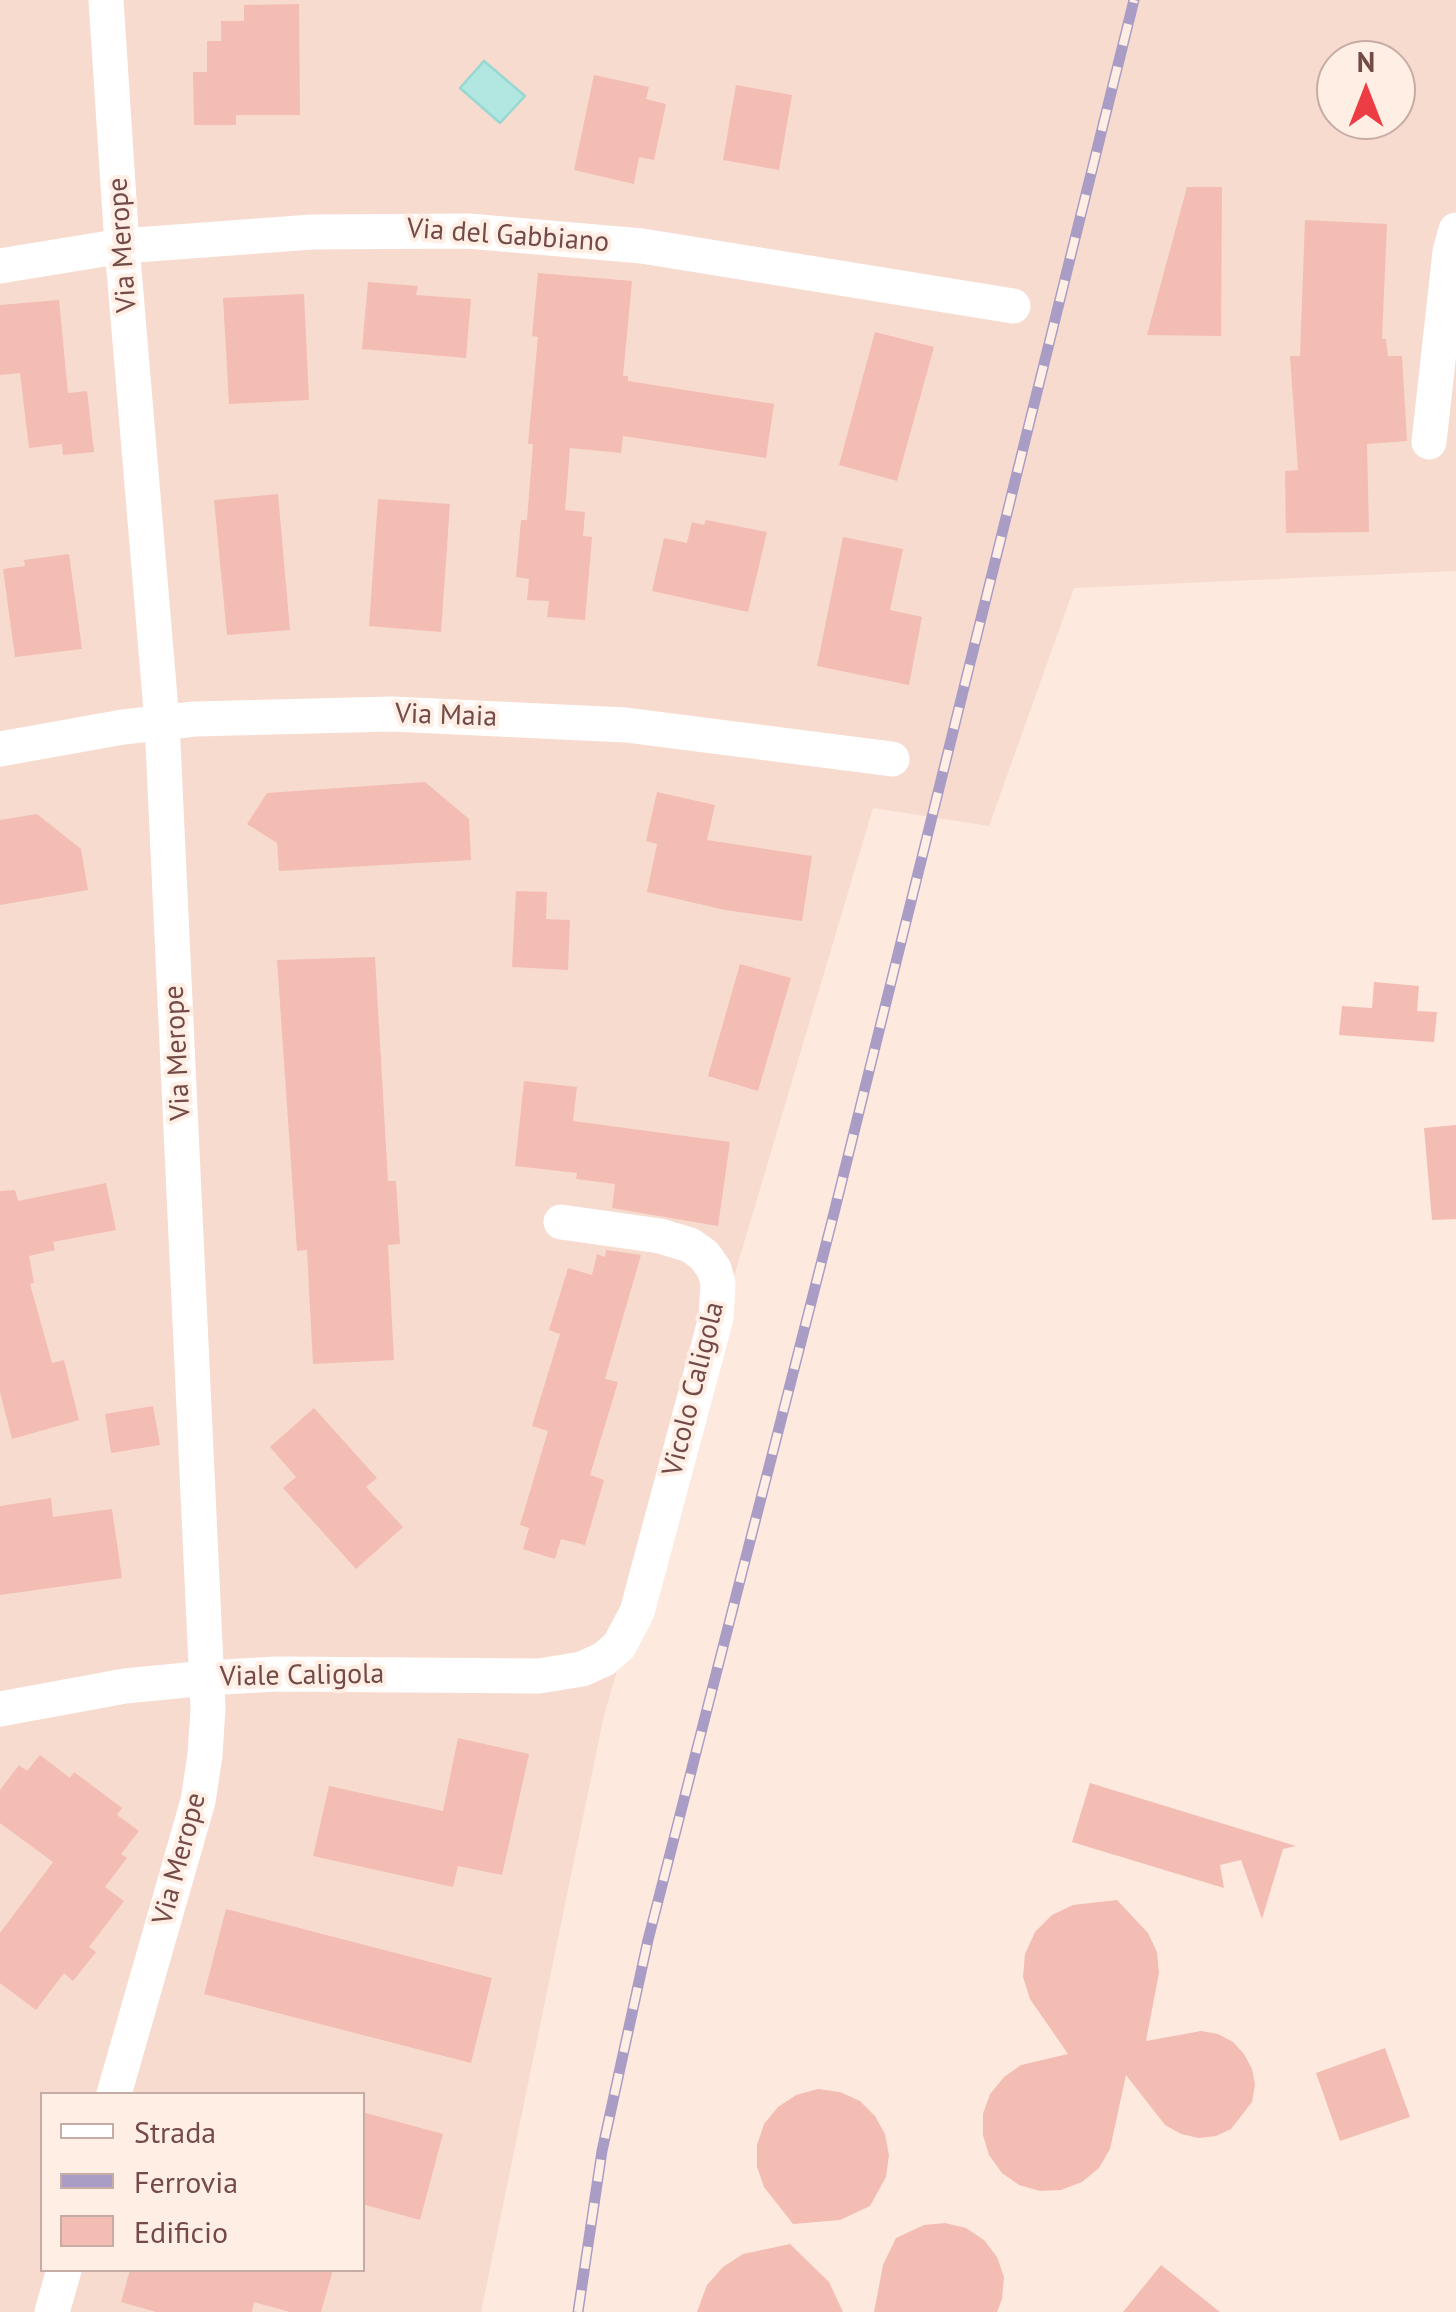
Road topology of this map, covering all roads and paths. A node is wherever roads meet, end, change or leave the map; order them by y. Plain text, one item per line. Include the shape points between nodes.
1 (106, 0) edge
2 (1456, 230) edge
3 (122, 246) junction
4 (0, 266) edge
5 (1012, 306) dead end
6 (1429, 442) dead end
7 (162, 722) junction
8 (0, 749) edge
9 (892, 760) dead end
10 (562, 1222) dead end
11 (604, 1659) joint
12 (207, 1678) junction
13 (0, 1709) edge
14 (115, 2092) edge
15 (63, 2272) edge
16 (52, 2312) edge

1 - 3 street, Via Merope
2 - 6 street
3 - 4 street, Via del Gabbiano
3 - 5 street, Via del Gabbiano via 379,229 505,233 722,257
3 - 7 street, Via Merope
7 - 8 street, Via Maia
7 - 9 street, Via Maia via 332,714 536,719
7 - 12 street, Via Merope
10 - 11 street, Vicolo Caligola via 690,1245 714,1268 718,1284 716,1318 637,1612
11 - 12 street, Viale Caligola via 539,1676
12 - 13 street, Viale Caligola
12 - 14 street, Via Merope via 198,1800
15 - 16 street

